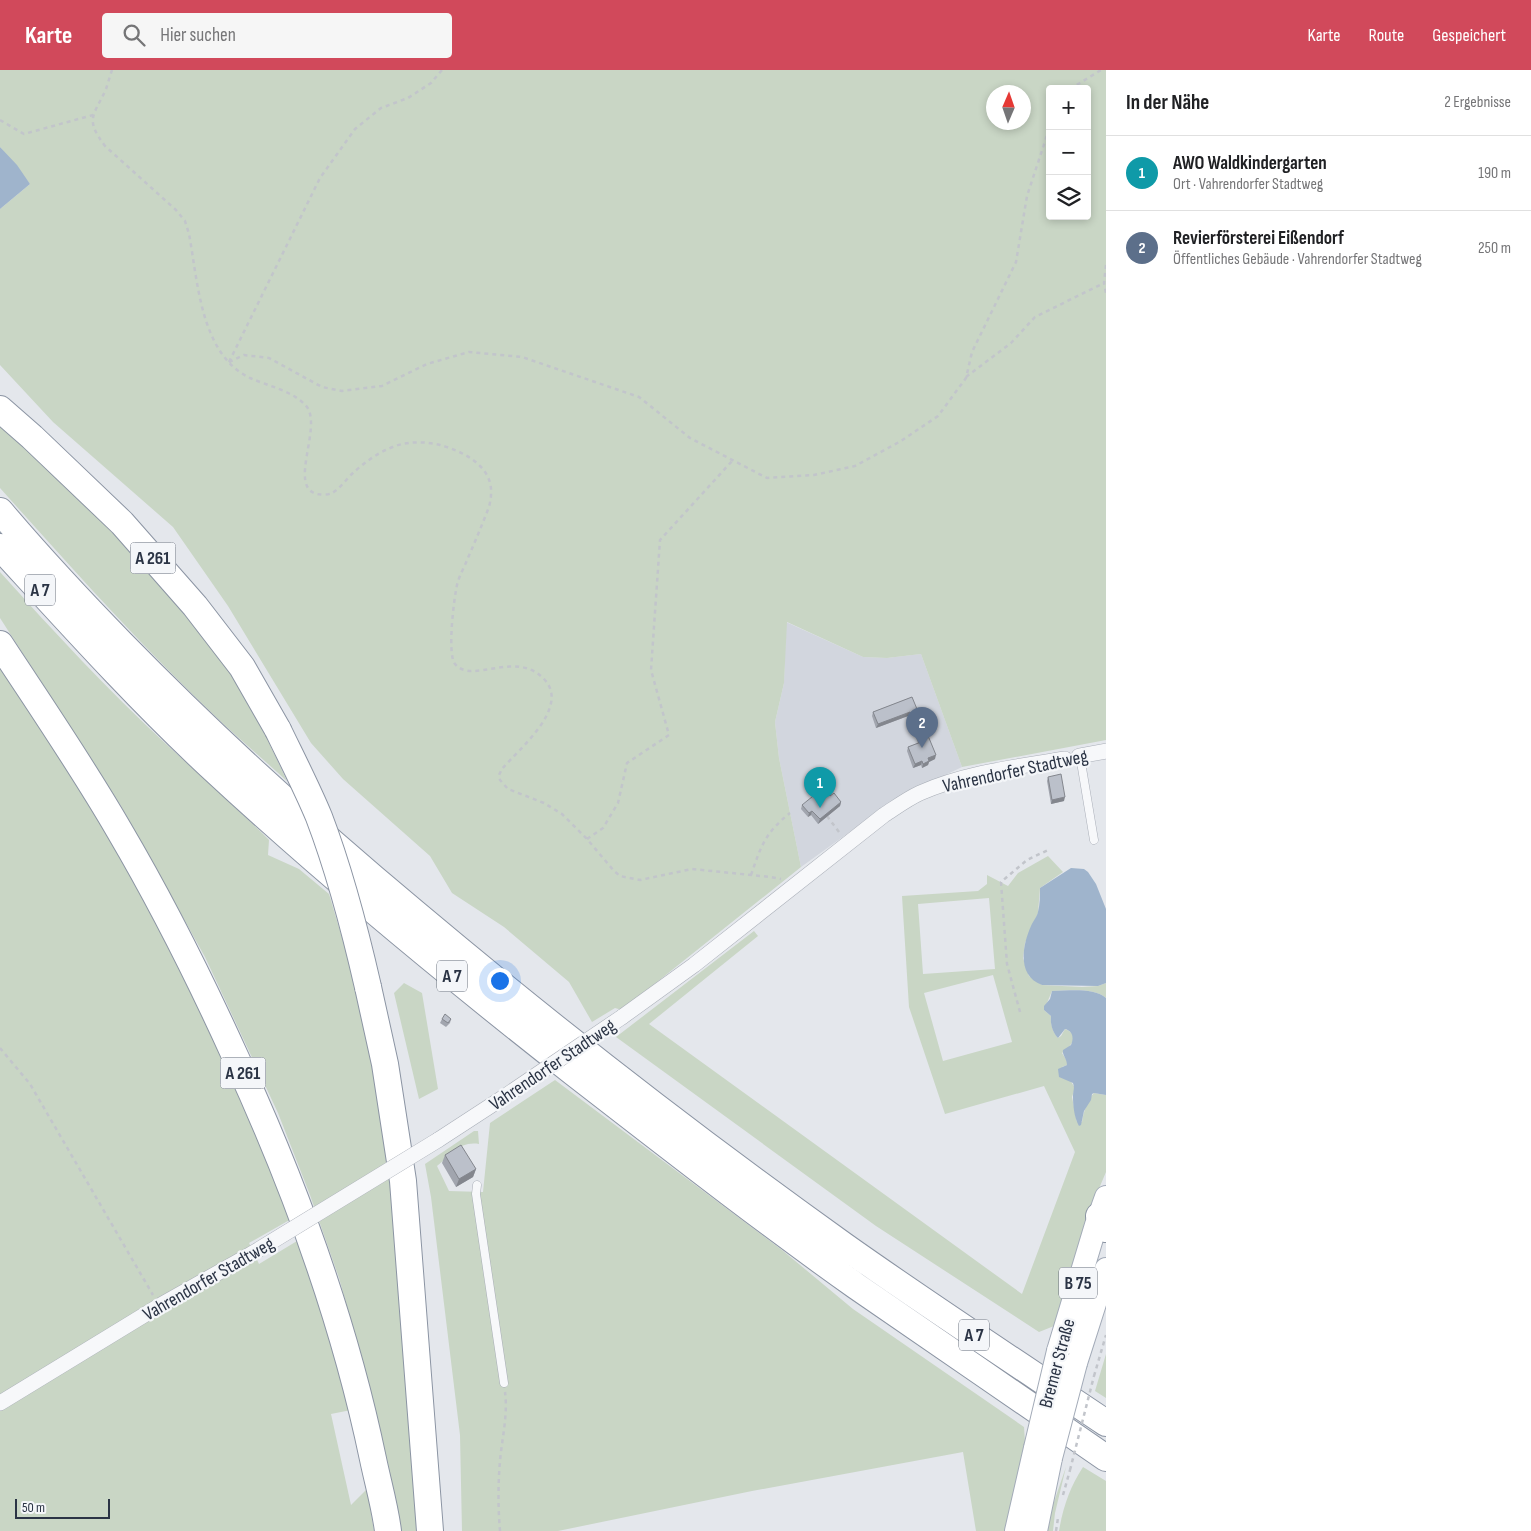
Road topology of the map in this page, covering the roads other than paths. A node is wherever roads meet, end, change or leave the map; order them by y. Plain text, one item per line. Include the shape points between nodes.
1 (0, 409) edge
2 (0, 511) edge
3 (0, 547) edge
4 (0, 644) edge
5 (1106, 751) edge
6 (1075, 757) junction
7 (1094, 840) dead end
8 (477, 1185) dead end
9 (1104, 1214) edge
10 (1104, 1277) edge
11 (1076, 1363) junction
12 (504, 1383) road end
13 (0, 1403) edge
14 (1106, 1423) edge
15 (1106, 1458) edge
16 (1052, 1459) junction
17 (388, 1531) edge
18 (430, 1531) edge
19 (1016, 1531) edge
20 (1036, 1531) edge

1 - 18 highway, A 261, bridge via 122,523 189,599 242,667 278,730 315,808 346,900 385,1064 403,1182
2 - 14 highway, A 7 via 90,610 210,731 359,866 487,974 648,1101 844,1246
3 - 15 highway, A 7 via 79,634 208,765 468,990 626,1114 847,1279
4 - 17 highway, A 261 via 88,779 153,889 254,1095 331,1296 362,1407
5 - 6 street, Vahrendorfer Stadtweg
6 - 7 lane
6 - 13 street, Vahrendorfer Stadtweg, bridge via 956,780 919,794 884,815 694,965 504,1097 253,1253
8 - 12 lane
9 - 11 main road, Bremer Straße / B 75
10 - 11 main road, Bremer Straße / B 75
11 - 16 main road, Bremer Straße / B 75, bridge
16 - 19 main road, Bremer Straße / B 75
16 - 20 main road, Bremer Straße / B 75

